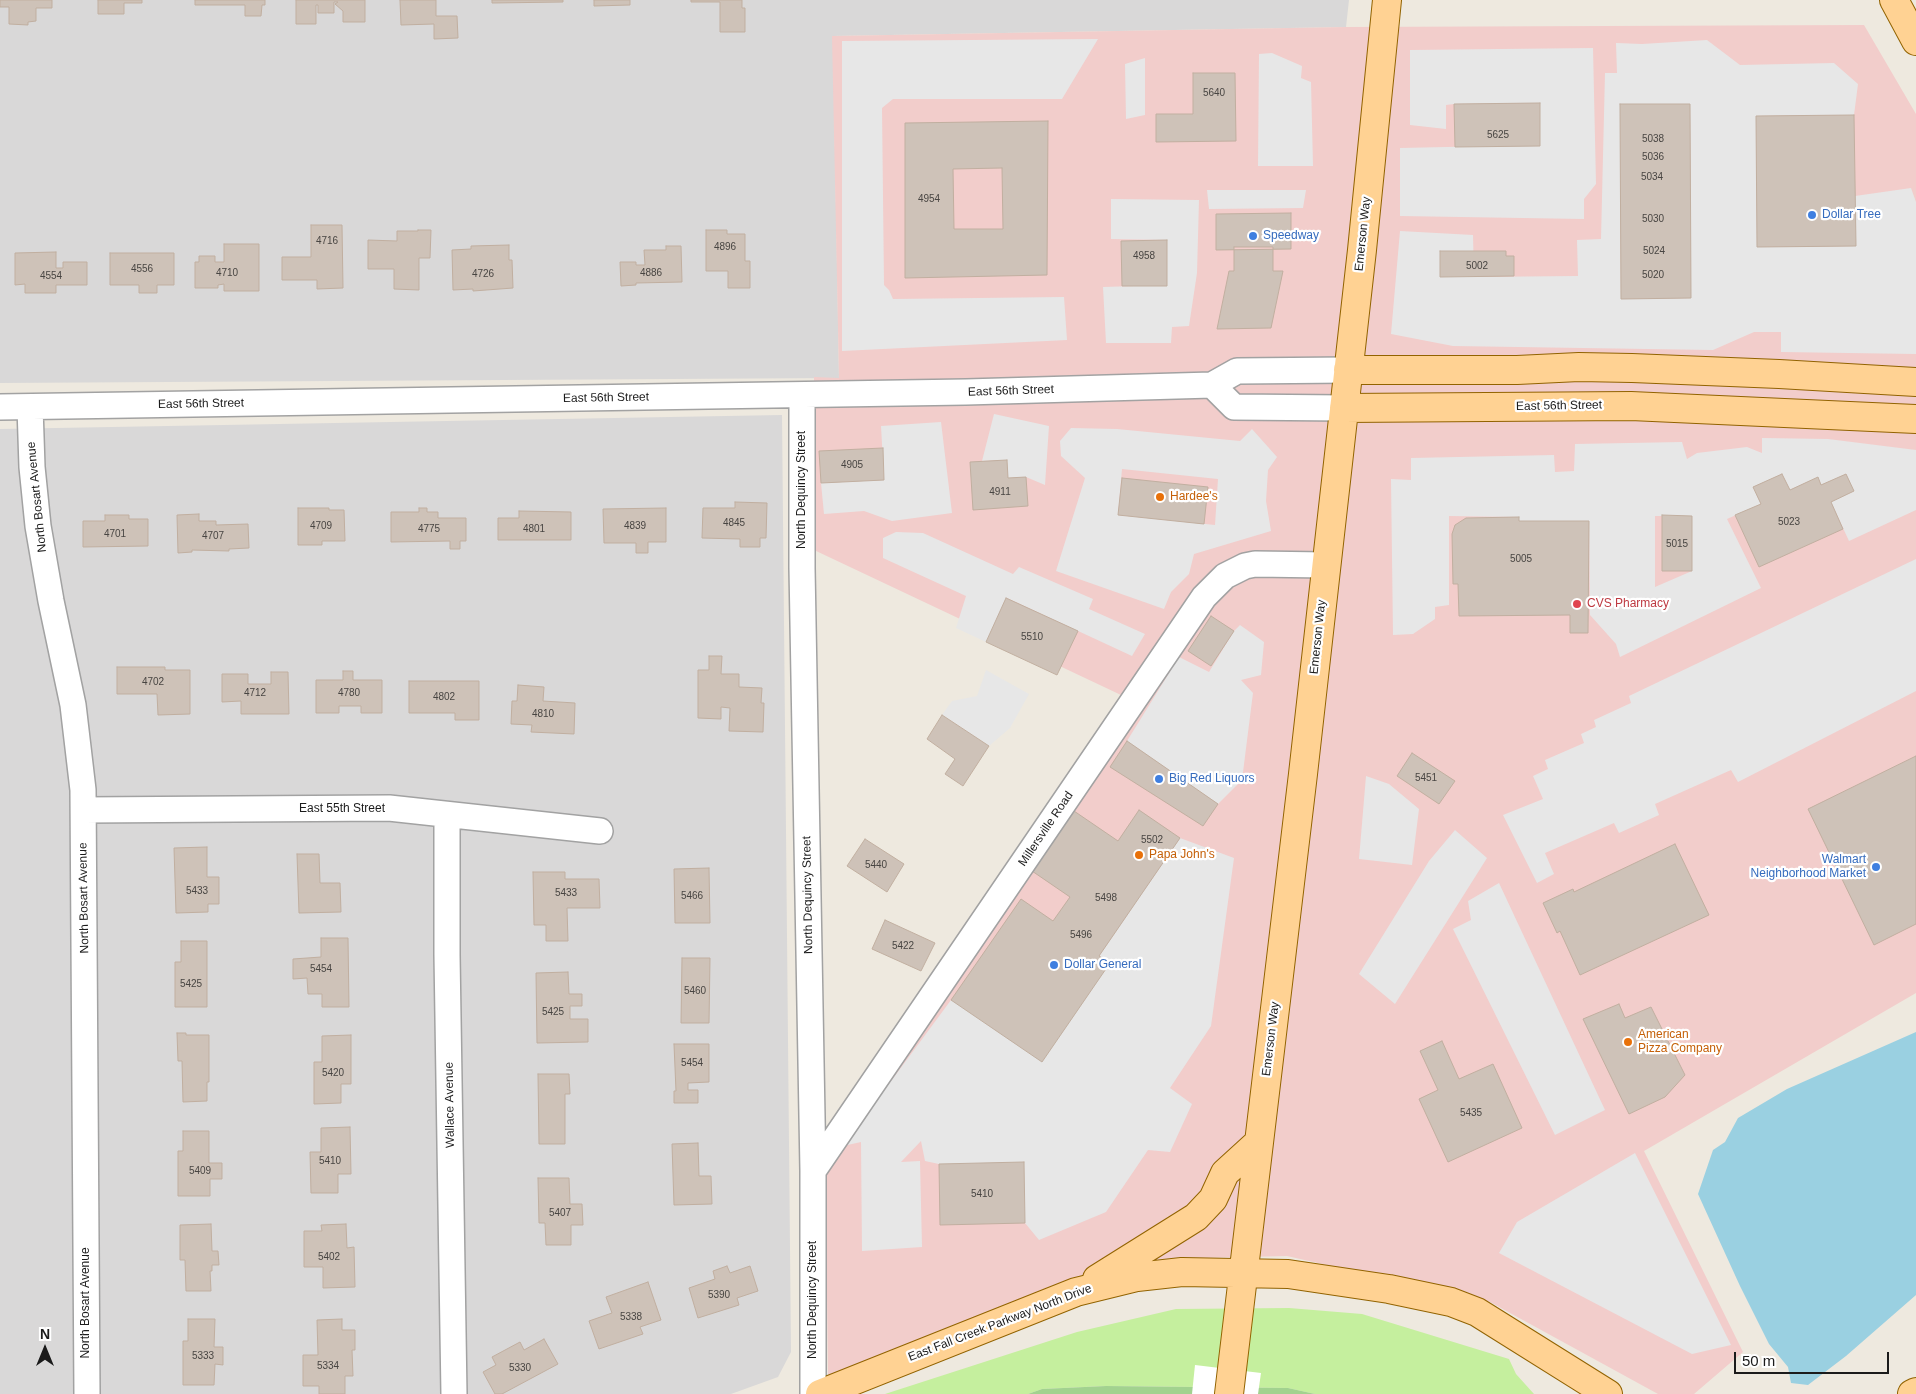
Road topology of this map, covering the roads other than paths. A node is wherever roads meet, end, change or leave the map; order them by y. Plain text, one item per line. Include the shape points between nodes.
1 (1387, 0) edge
2 (1894, 0) edge
3 (1916, 41) edge
4 (1348, 370) junction
5 (1916, 382) edge
6 (1212, 385) junction
7 (802, 395) junction
8 (0, 407) edge
9 (30, 407) junction
10 (1344, 408) junction
11 (1916, 419) edge
12 (1326, 565) junction
13 (84, 810) junction
14 (447, 816) junction
15 (600, 831) dead end
16 (1259, 1142) junction
17 (813, 1171) junction
18 (1244, 1273) junction
19 (1078, 1291) junction
20 (1231, 1381) edge
21 (1916, 1392) edge
22 (87, 1394) edge
23 (454, 1394) edge
24 (813, 1394) edge
25 (820, 1394) edge
26 (1608, 1394) edge
27 (1912, 1394) edge

1 - 4 main road, Emerson Way
2 - 3 main road
4 - 5 main road, East 56th Street via 1632,368
4 - 6 street, East 56th Street via 1237,371
4 - 10 main road, Emerson Way
6 - 7 street, East 56th Street
6 - 10 street, East 56th Street via 1234,408
7 - 9 street, East 56th Street
7 - 17 street, North Dequincy Street
8 - 9 street, East 56th Street
9 - 13 street, North Bosart Avenue via 38,526 75,714
10 - 11 main road, East 56th Street via 1641,406
10 - 12 main road, Emerson Way
12 - 16 main road, Emerson Way
12 - 17 street, Millersville Road via 1244,566 1225,576 1204,597
13 - 14 street, East 55th Street via 389,808
13 - 22 street, North Bosart Avenue
14 - 15 street, East 55th Street
14 - 23 street, Wallace Avenue
16 - 18 main road, Emerson Way
16 - 19 main road via 1225,1173 1213,1198 1196,1217
17 - 24 street, North Dequincy Street
18 - 19 main road, East Fall Creek Parkway North Drive via 1182,1272 1107,1283
18 - 20 main road, Emerson Way
18 - 26 main road, East Fall Creek Parkway North Drive via 1345,1281 1451,1302 1477,1312
19 - 25 main road, East Fall Creek Parkway North Drive
21 - 27 main road

